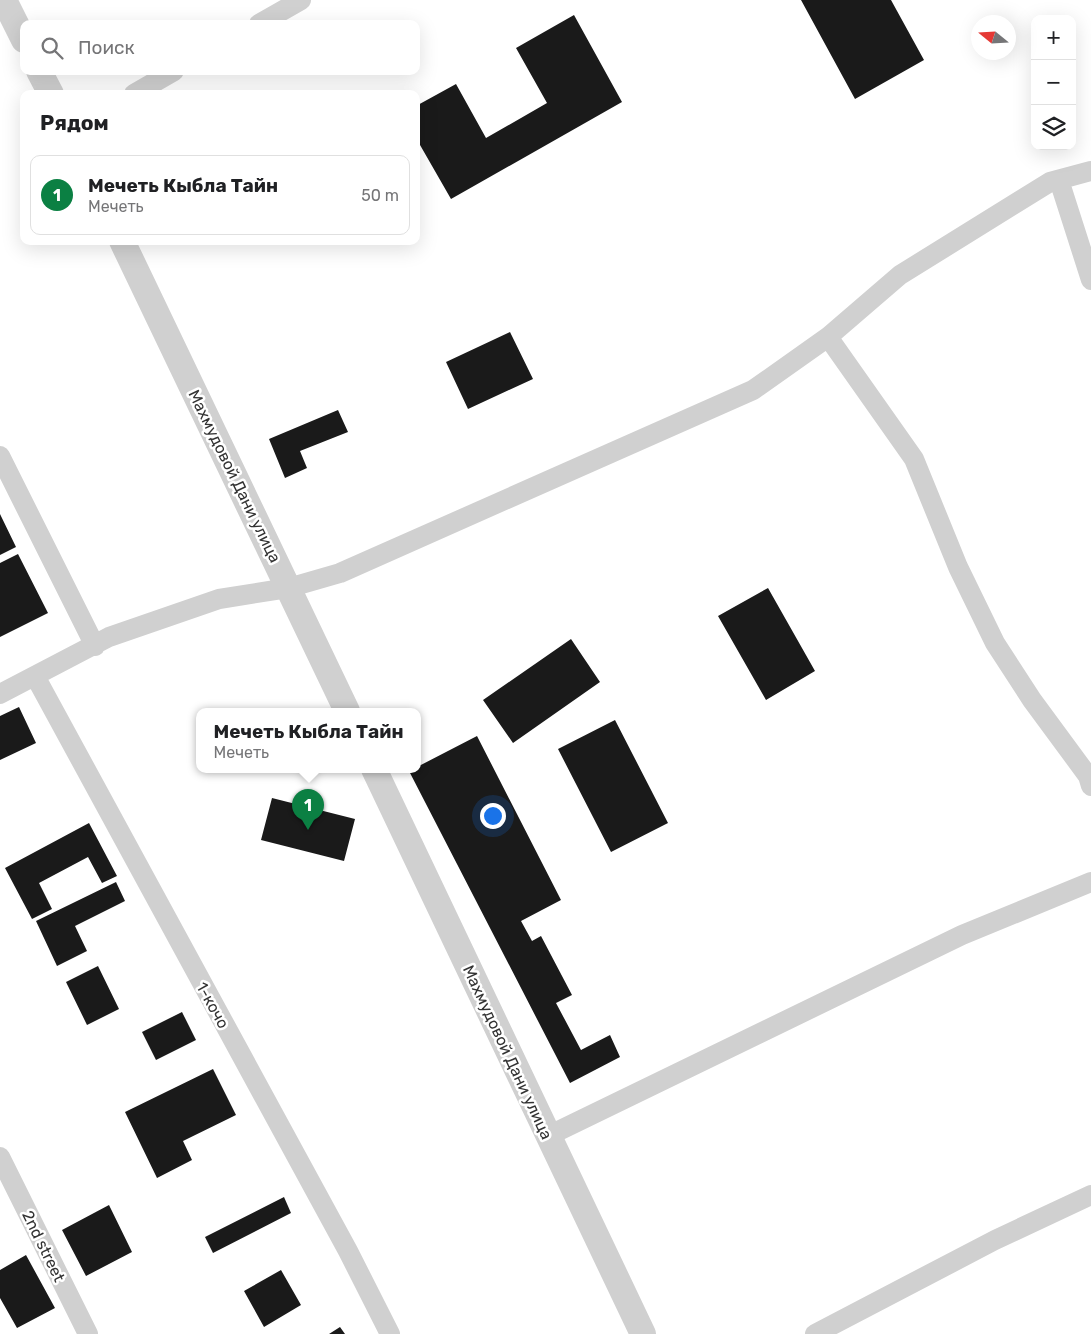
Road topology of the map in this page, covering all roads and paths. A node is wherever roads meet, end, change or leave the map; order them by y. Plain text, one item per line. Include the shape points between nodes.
1 (4, 0) edge
2 (301, 0) edge
3 (266, 20) edge
4 (20, 32) edge
5 (42, 75) edge
6 (167, 75) edge
7 (49, 90) edge
8 (141, 90) edge
9 (1091, 171) edge
10 (1059, 180) junction
11 (124, 245) edge
12 (1091, 280) edge
13 (828, 337) junction
14 (0, 456) edge
15 (288, 588) junction
16 (95, 646) junction
17 (35, 676) junction
18 (0, 694) edge
19 (346, 708) edge
20 (376, 773) edge
21 (1091, 786) edge
22 (1091, 882) edge
23 (548, 1136) junction
24 (0, 1157) edge
25 (1091, 1195) edge
26 (88, 1334) edge
27 (390, 1334) edge
28 (643, 1334) edge
29 (815, 1334) edge

1 - 4 street
2 - 3 street
5 - 7 street
6 - 8 street
9 - 10 street
10 - 12 street
10 - 13 street via 1050,182 900,275
11 - 15 street, Махмудовой Дани улица
13 - 15 street via 753,390 340,573
13 - 21 street via 914,459 958,567 995,643 1088,776
14 - 16 street
15 - 16 street via 219,599 109,638
15 - 19 street, Махмудовой Дани улица
16 - 17 street
17 - 18 street
17 - 27 street, 1-кочо via 348,1250
20 - 23 street, Махмудовой Дани улица
22 - 23 street via 962,935
23 - 28 street, Махмудовой Дани улица
24 - 26 street, 2nd street
25 - 29 street via 995,1240

